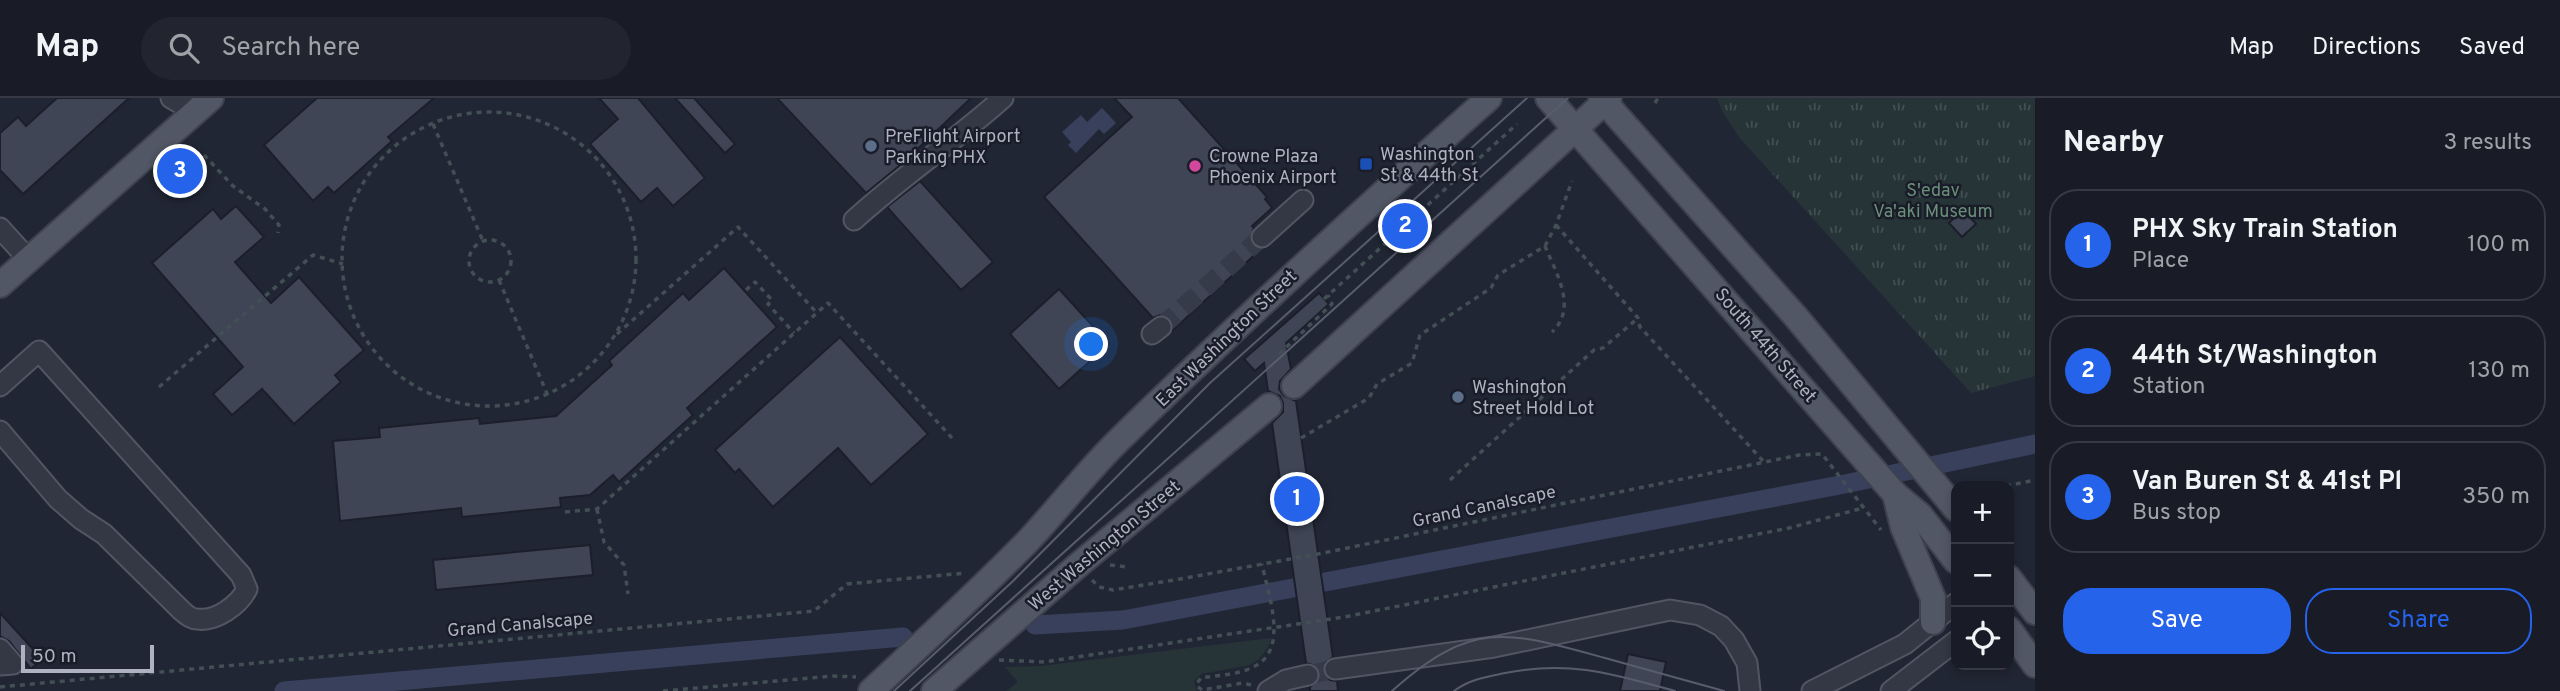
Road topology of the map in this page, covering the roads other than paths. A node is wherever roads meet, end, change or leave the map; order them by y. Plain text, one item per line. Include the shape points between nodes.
1 (171, 98) edge
2 (1003, 98) edge
3 (1489, 98) edge
4 (1548, 98) edge
5 (1605, 99) edge
6 (199, 103) edge
7 (1575, 129) junction
8 (1303, 200) dead end
9 (854, 220) dead end
10 (0, 228) edge
11 (1262, 237) tunnel mouth
12 (29, 260) junction
13 (0, 285) edge
14 (0, 386) edge
15 (1294, 386) dead end
16 (1269, 406) dead end
17 (0, 431) edge
18 (1895, 494) junction
19 (1949, 500) edge
20 (1951, 555) edge
21 (2014, 591) edge
22 (1951, 607) edge
23 (2035, 612) edge
24 (1933, 622) junction
25 (2014, 636) edge
26 (1951, 645) edge
27 (0, 649) edge
28 (0, 665) edge
29 (2035, 665) edge
30 (1335, 669) tunnel mouth
31 (1308, 675) tunnel mouth
32 (873, 681) edge
33 (937, 688) edge
34 (1261, 689) edge
35 (1751, 691) edge
36 (1812, 691) edge
37 (1891, 691) edge

1 - 6 street
2 - 9 street
3 - 32 main road, East Washington Street via 1334,235 1118,441 1031,538 976,583
4 - 7 main road, South 44th Street
5 - 7 main road
5 - 19 main road
6 - 12 main road
7 - 15 main road
7 - 18 main road, South 44th Street
8 - 11 street
10 - 12 street
12 - 13 main road
14 - 17 street via 39,351 241,575 247,589 242,599 212,619 194,620 104,534 58,499
16 - 33 main road, West Washington Street
18 - 20 main road, South 44th Street via 1920,515
18 - 24 main road via 1903,527 1933,598
21 - 23 main road
22 - 24 street
24 - 36 street via 1905,644
25 - 29 main road
26 - 37 street
27 - 28 street via 13,664
30 - 35 street via 1494,647 1670,610 1700,615 1721,626 1747,663
31 - 34 street

